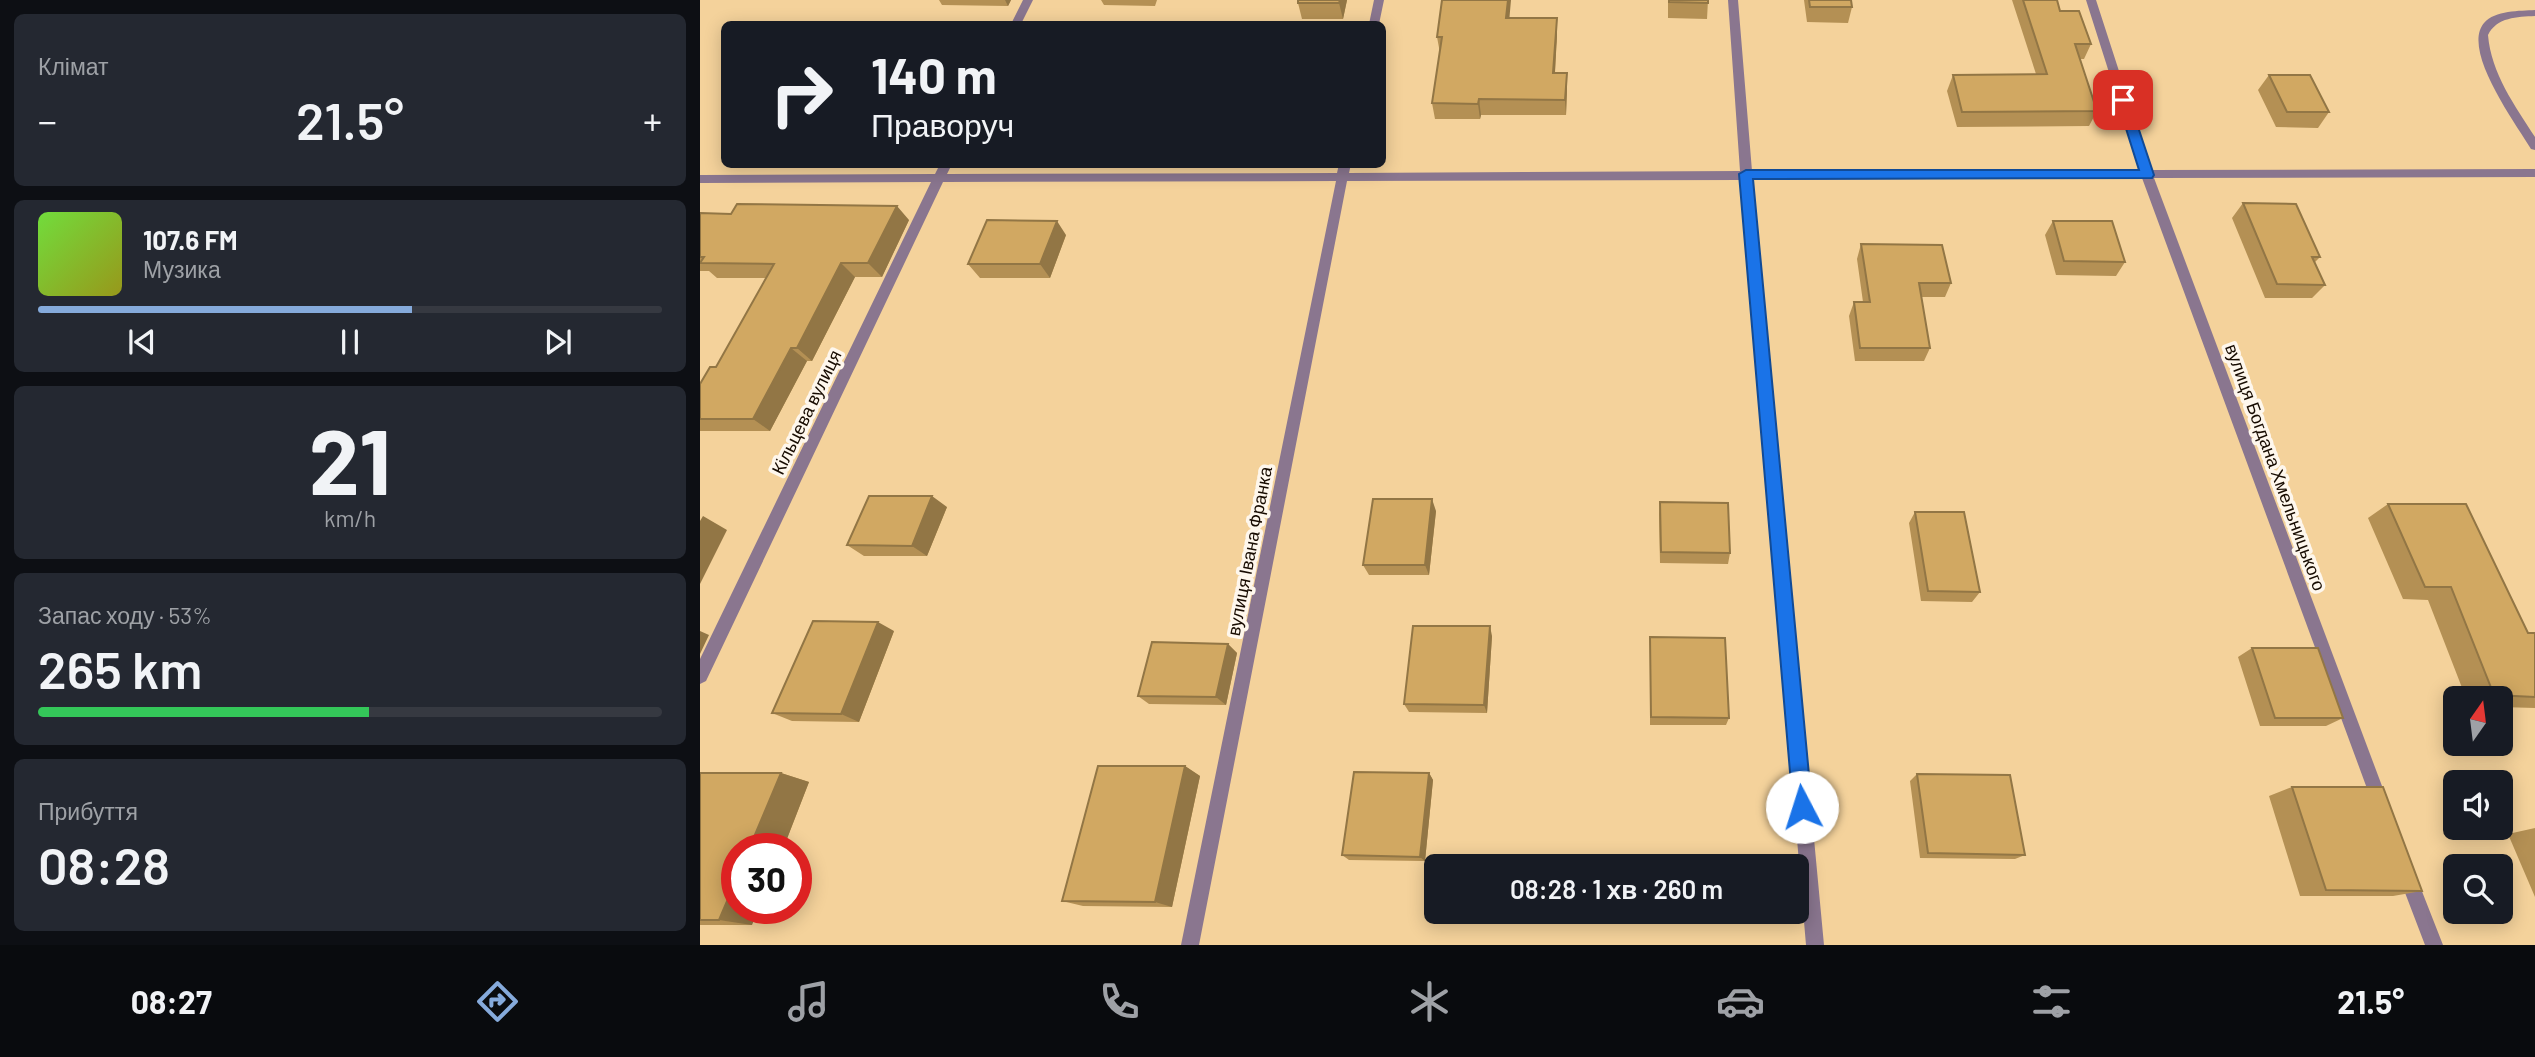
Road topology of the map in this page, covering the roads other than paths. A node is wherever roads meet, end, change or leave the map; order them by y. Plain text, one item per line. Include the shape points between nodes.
1 (1028, 0) edge
2 (1379, 0) edge
3 (1733, 0) edge
4 (2091, 0) edge
5 (2535, 13) edge
6 (1018, 21) edge
7 (1375, 21) edge
8 (2535, 146) edge
9 (1344, 170) edge
10 (943, 171) edge
11 (2535, 173) edge
12 (1746, 174) junction
13 (2147, 175) junction
14 (700, 179) edge
15 (700, 676) edge
16 (2385, 814) edge
17 (2404, 867) edge
18 (1190, 945) edge
19 (1815, 945) edge
20 (2434, 945) edge

1 - 6 street
2 - 7 street
3 - 12 street
4 - 13 street, вулиця Богдана Хмельницького
5 - 8 street via 2506,15 2487,26 2480,38 2484,59
9 - 10 street
9 - 12 street
9 - 18 street, вулиця Івана Франка
10 - 14 street
10 - 15 street, Кільцева вулиця
11 - 13 street
12 - 13 street
12 - 19 street
13 - 16 street, вулиця Богдана Хмельницького
17 - 20 street

